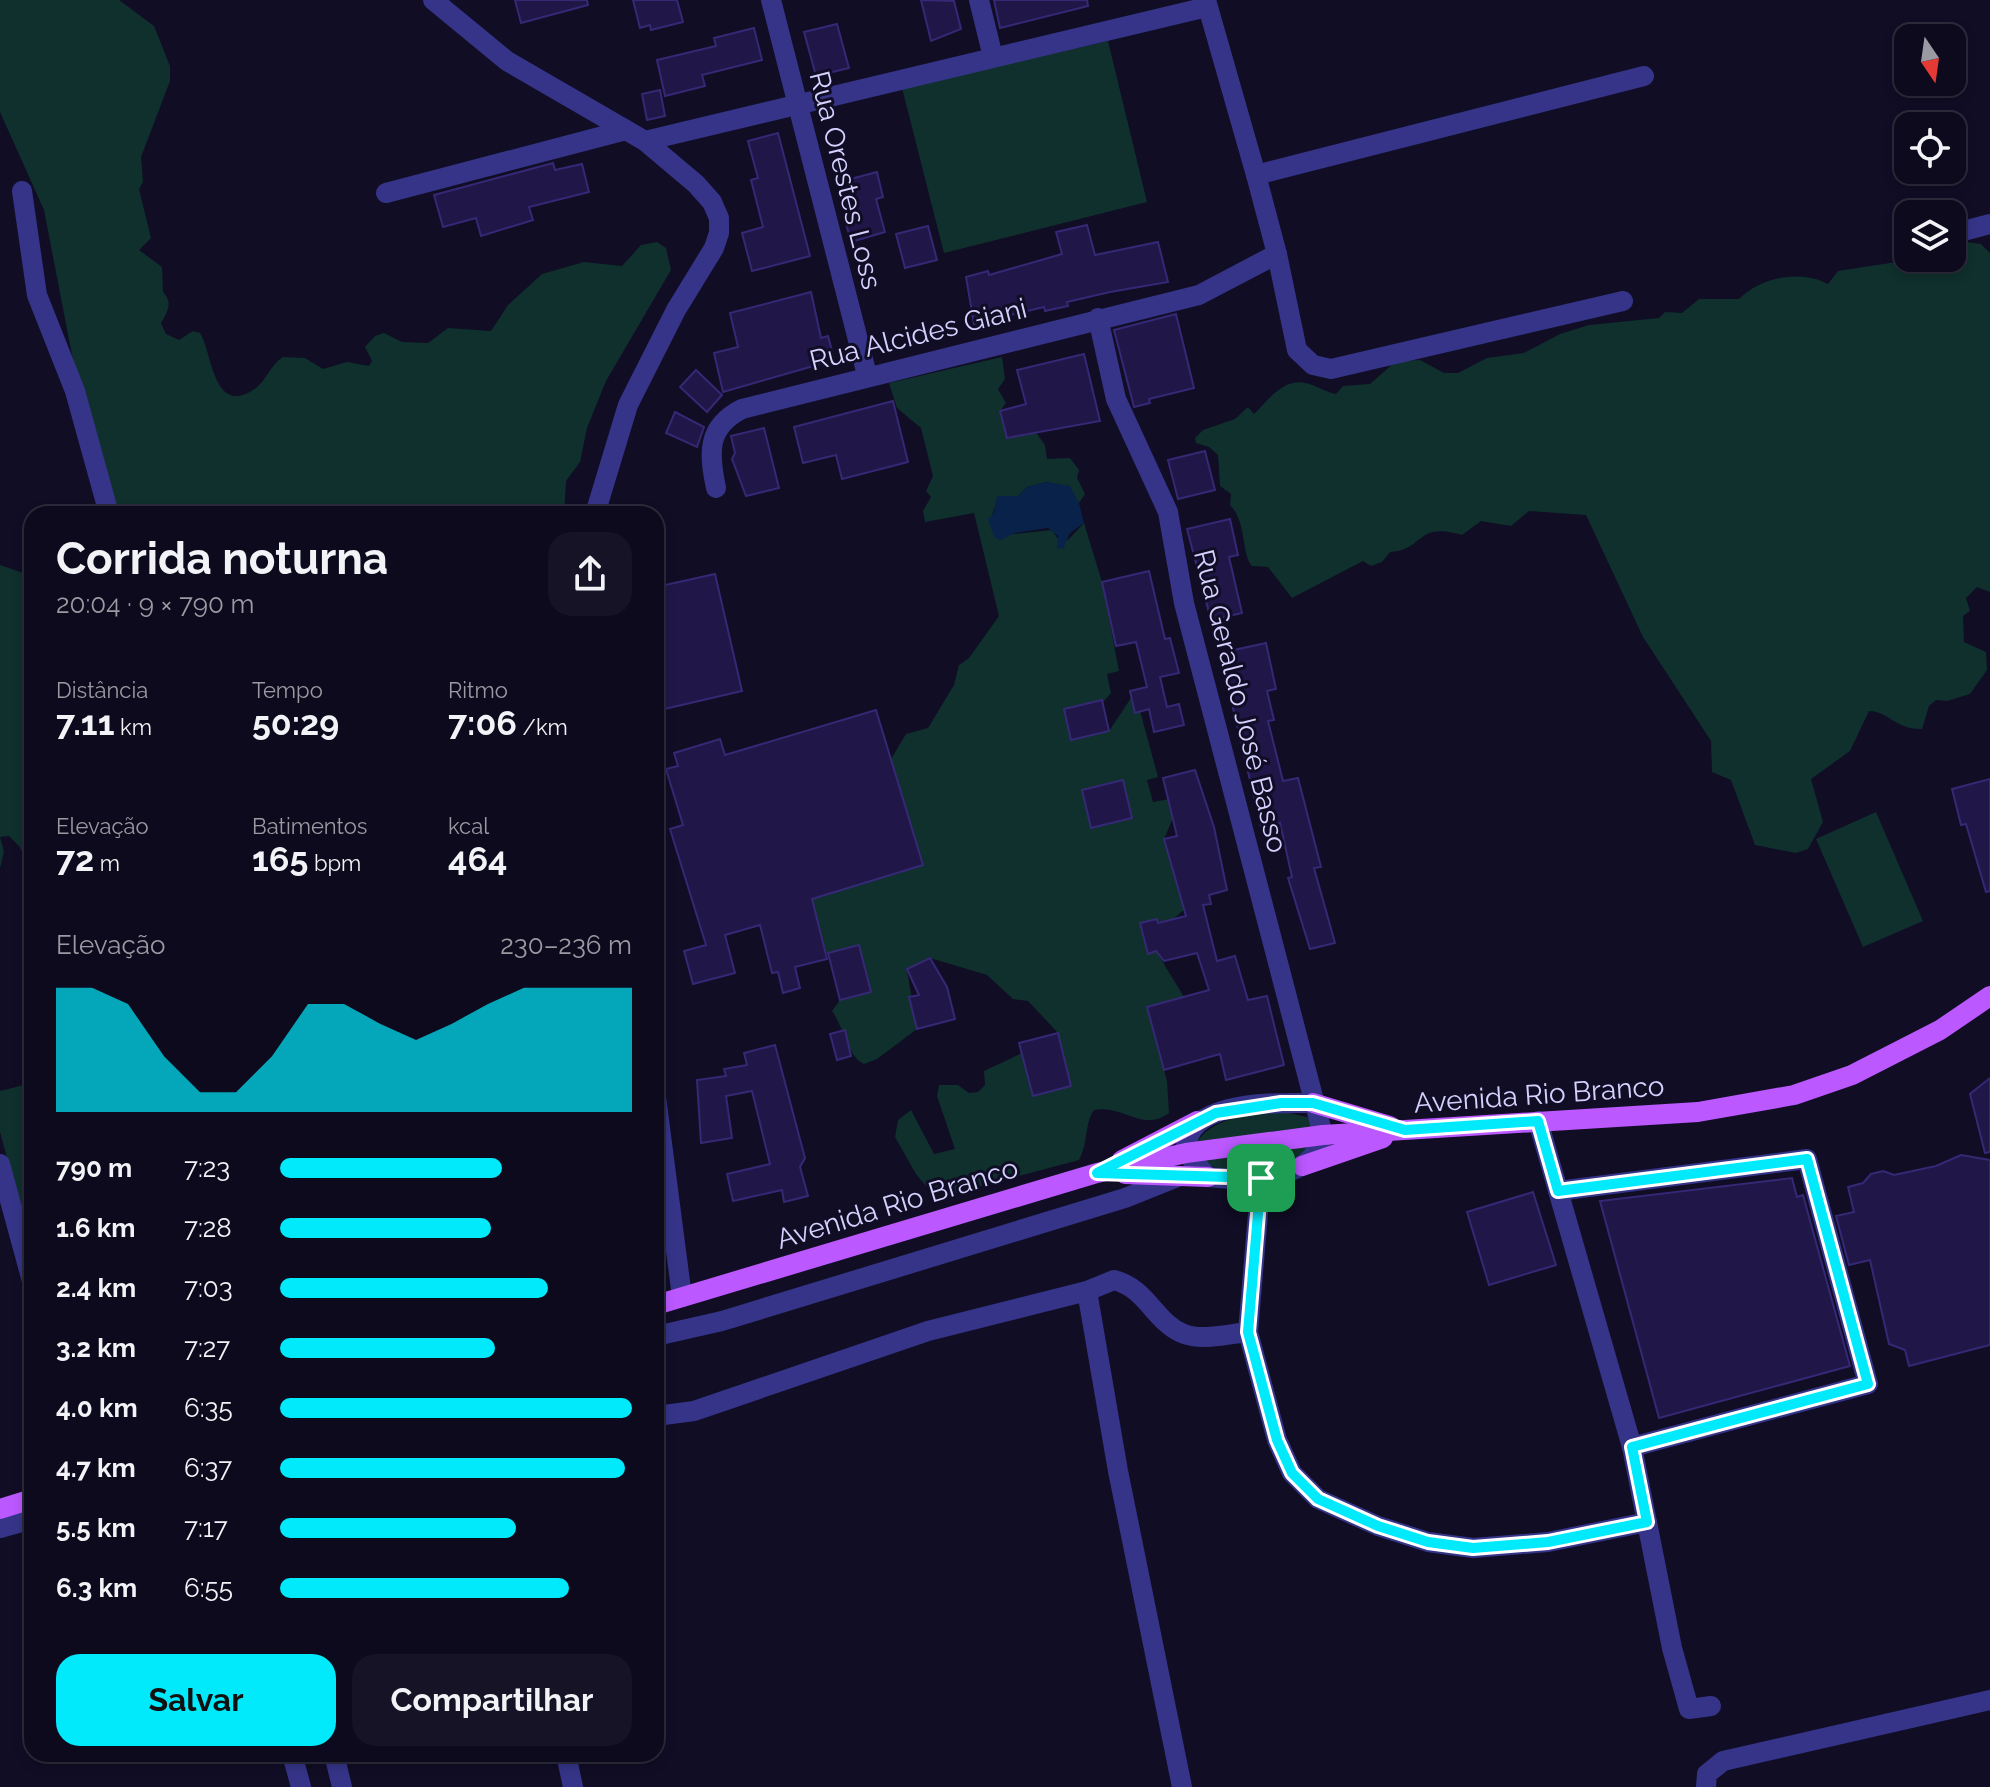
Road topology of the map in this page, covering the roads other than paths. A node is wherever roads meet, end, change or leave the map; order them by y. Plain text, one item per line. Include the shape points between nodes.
1 (433, 0) edge
2 (771, 0) edge
3 (979, 0) edge
4 (1207, 3) edge
5 (993, 57) junction
6 (1644, 76) dead end
7 (798, 104) junction
8 (626, 130) junction
9 (645, 141) junction
10 (1256, 175) junction
11 (22, 191) dead end
12 (386, 193) dead end
13 (1990, 224) edge
14 (1966, 230) edge
15 (1277, 254) junction
16 (1623, 301) dead end
17 (1098, 318) junction
18 (867, 375) junction
19 (716, 488) dead end
20 (107, 506) edge
21 (597, 506) edge
22 (1990, 996) edge
23 (1313, 1103) junction
24 (1197, 1121) junction
25 (1538, 1121) junction
26 (1405, 1130) junction
27 (1323, 1135) junction
28 (1186, 1153) junction
29 (664, 1159) edge
30 (0, 1164) edge
31 (1302, 1166) junction
32 (1097, 1173) junction
33 (1180, 1176) junction
34 (1208, 1177) junction
35 (1261, 1178) junction
36 (1558, 1191) junction
37 (24, 1252) edge
38 (1087, 1291) junction
39 (682, 1297) junction
40 (664, 1303) edge
41 (1248, 1332) junction
42 (664, 1334) edge
43 (664, 1415) edge
44 (1632, 1447) junction
45 (24, 1502) edge
46 (0, 1509) edge
47 (24, 1521) edge
48 (1647, 1522) junction
49 (0, 1528) edge
50 (1990, 1700) edge
51 (1711, 1706) dead end
52 (294, 1762) edge
53 (336, 1762) edge
54 (568, 1762) edge
55 (301, 1787) edge
56 (342, 1787) edge
57 (573, 1787) edge
58 (1182, 1787) edge
59 (1706, 1787) edge

1 - 8 street via 507,61
2 - 7 street, Rua Orestes Loss
3 - 5 street
4 - 5 street
4 - 10 street
5 - 7 street
6 - 10 street
7 - 9 street
7 - 18 street, Rua Orestes Loss
8 - 9 street
8 - 12 street
9 - 21 street via 712,202 719,233 628,405
10 - 15 street
11 - 20 street via 37,295 75,391
13 - 14 street
15 - 16 street via 1297,350 1313,365 1331,369
15 - 17 street, Rua Alcides Giani via 1199,295
17 - 18 street, Rua Alcides Giani
17 - 23 street, Rua Geraldo José Basso via 1116,399 1168,512 1184,603
18 - 19 street, Rua Alcides Giani via 733,414 711,446
22 - 25 main road, Avenida Rio Branco via 1940,1030 1852,1075 1794,1095 1698,1112
23 - 24 street via 1247,1106
23 - 26 main road
23 - 27 street, Rua Geraldo José Basso
24 - 28 street via 1188,1133
24 - 32 main road
25 - 26 main road, Avenida Rio Branco
25 - 36 street
26 - 27 main road, Avenida Rio Branco
26 - 31 main road
27 - 28 main road, Avenida Rio Branco
27 - 31 street via 1320,1151
28 - 32 main road, Avenida Rio Branco
28 - 34 street
29 - 39 street
30 - 37 street
31 - 35 street
32 - 33 main road
32 - 39 main road, Avenida Rio Branco
33 - 34 main road
33 - 42 street via 1125,1198
34 - 35 street
35 - 41 street
36 - 44 street
36 - 44 street via 1807,1159 1868,1384
38 - 41 street via 1103,1282 1127,1283 1184,1334
38 - 43 street via 928,1331 694,1411
38 - 58 street
39 - 40 main road, Avenida Rio Branco
41 - 48 street via 1277,1440 1292,1473 1318,1499 1428,1542 1473,1548 1548,1542
44 - 48 street
45 - 46 main road
47 - 49 street
48 - 51 street via 1689,1709
50 - 59 street via 1723,1761 1707,1774
52 - 55 street
53 - 56 street
54 - 57 street

